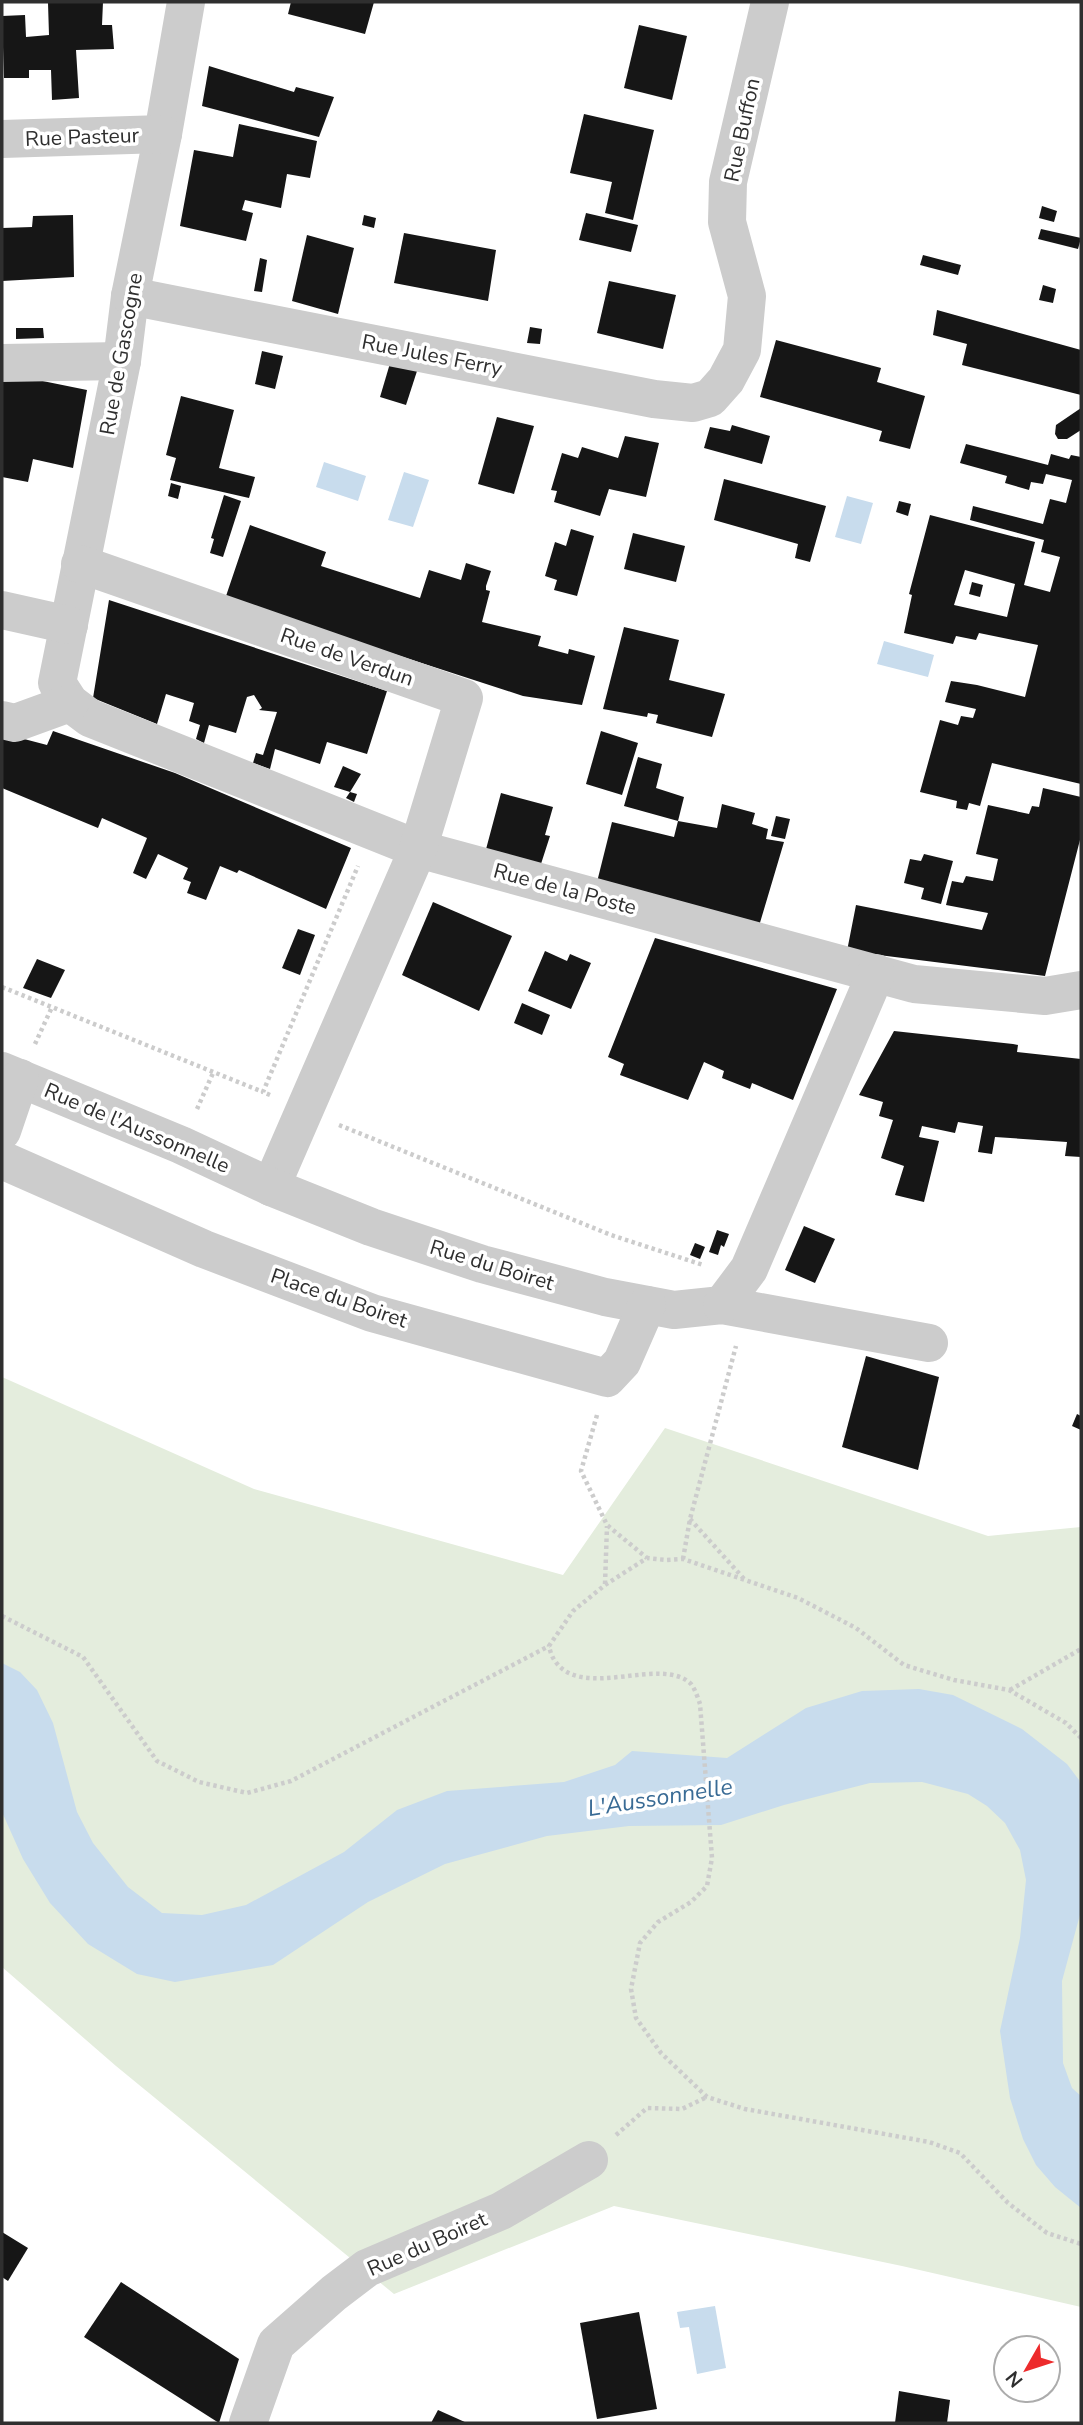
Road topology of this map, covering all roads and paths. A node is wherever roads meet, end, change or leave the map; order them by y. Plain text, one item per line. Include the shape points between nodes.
1 (186, 2) edge
2 (770, 2) edge
3 (163, 134) junction
4 (2, 139) edge
5 (130, 296) junction
6 (122, 361) junction
7 (2, 363) edge
8 (726, 380) joint
9 (80, 564) junction
10 (2, 610) edge
11 (68, 625) junction
12 (70, 703) junction
13 (2, 720) edge
14 (373, 831) junction
15 (418, 849) junction
16 (876, 973) junction
17 (2, 987) edge
18 (1081, 990) edge
19 (11, 1074) edge
20 (263, 1092) junction
21 (304, 1110) junction
22 (2, 1131) edge
23 (2, 1160) edge
24 (271, 1187) junction
25 (715, 1268) dead end
26 (647, 1305) junction
27 (722, 1305) junction
28 (929, 1343) dead end
29 (607, 1378) junction
30 (690, 1519) junction
31 (607, 1525) junction
32 (648, 1558) junction
33 (683, 1559) junction
34 (746, 1580) junction
35 (605, 1585) junction
36 (2, 1616) edge
37 (549, 1646) junction
38 (1081, 1649) edge
39 (1009, 1690) junction
40 (1081, 1738) edge
41 (708, 2097) junction
42 (589, 2160) joint
43 (1081, 2244) edge
44 (248, 2423) edge

1 - 3 street, Rue de Gascogne
2 - 8 street, Rue Buffon via 729,182 727,222 747,296 742,351
3 - 4 street, Rue Pasteur
3 - 5 street, Rue de Gascogne
5 - 6 street, Rue de Gascogne
5 - 8 street, Rue Jules Ferry via 654,399 694,403 710,398
6 - 7 street
6 - 9 street, Rue de Gascogne
9 - 11 street, Rue de Gascogne
9 - 15 street, Rue de Verdun via 464,698
10 - 11 street
11 - 12 street, Rue de Gascogne via 57,683
12 - 13 street via 15,723
12 - 14 street, Rue de la Poste via 90,718
14 - 15 street, Rue de la Poste
14 - 20 path
15 - 16 street, Rue de la Poste
15 - 21 street
16 - 18 street, Rue de la Poste via 914,984 1045,996
16 - 27 street via 749,1269
17 - 20 path
19 - 22 street
19 - 24 street, Rue de l'Aussonnelle
20 - 21 path
21 - 24 street
21 - 25 path via 611,1235
23 - 29 street, Place du Boiret via 204,1249 372,1313
24 - 26 street, Rue du Boiret via 482,1264
26 - 27 street, Rue du Boiret via 674,1310
26 - 29 street via 622,1362
27 - 28 street, Rue du Boiret
27 - 30 path via 741,1328
29 - 31 path via 581,1471
30 - 33 path
30 - 34 path
31 - 32 path
31 - 35 path
32 - 33 path
32 - 35 path
33 - 34 path
34 - 39 path via 798,1598 856,1628 904,1665
35 - 37 path via 573,1611
36 - 37 path via 83,1657 157,1761 199,1782 247,1793 291,1781
37 - 41 path via 555,1662 578,1678 680,1677 692,1685 700,1704 712,1858 707,1886 659,1922 640,1943 631,1989 636,2018 654,2044
38 - 39 path
39 - 40 path via 1066,1723
41 - 42 path via 681,2109 647,2108
41 - 43 path via 745,2109 929,2142 960,2154 1046,2233
42 - 44 street, Rue du Boiret via 501,2211 368,2268 334,2293 276,2344

